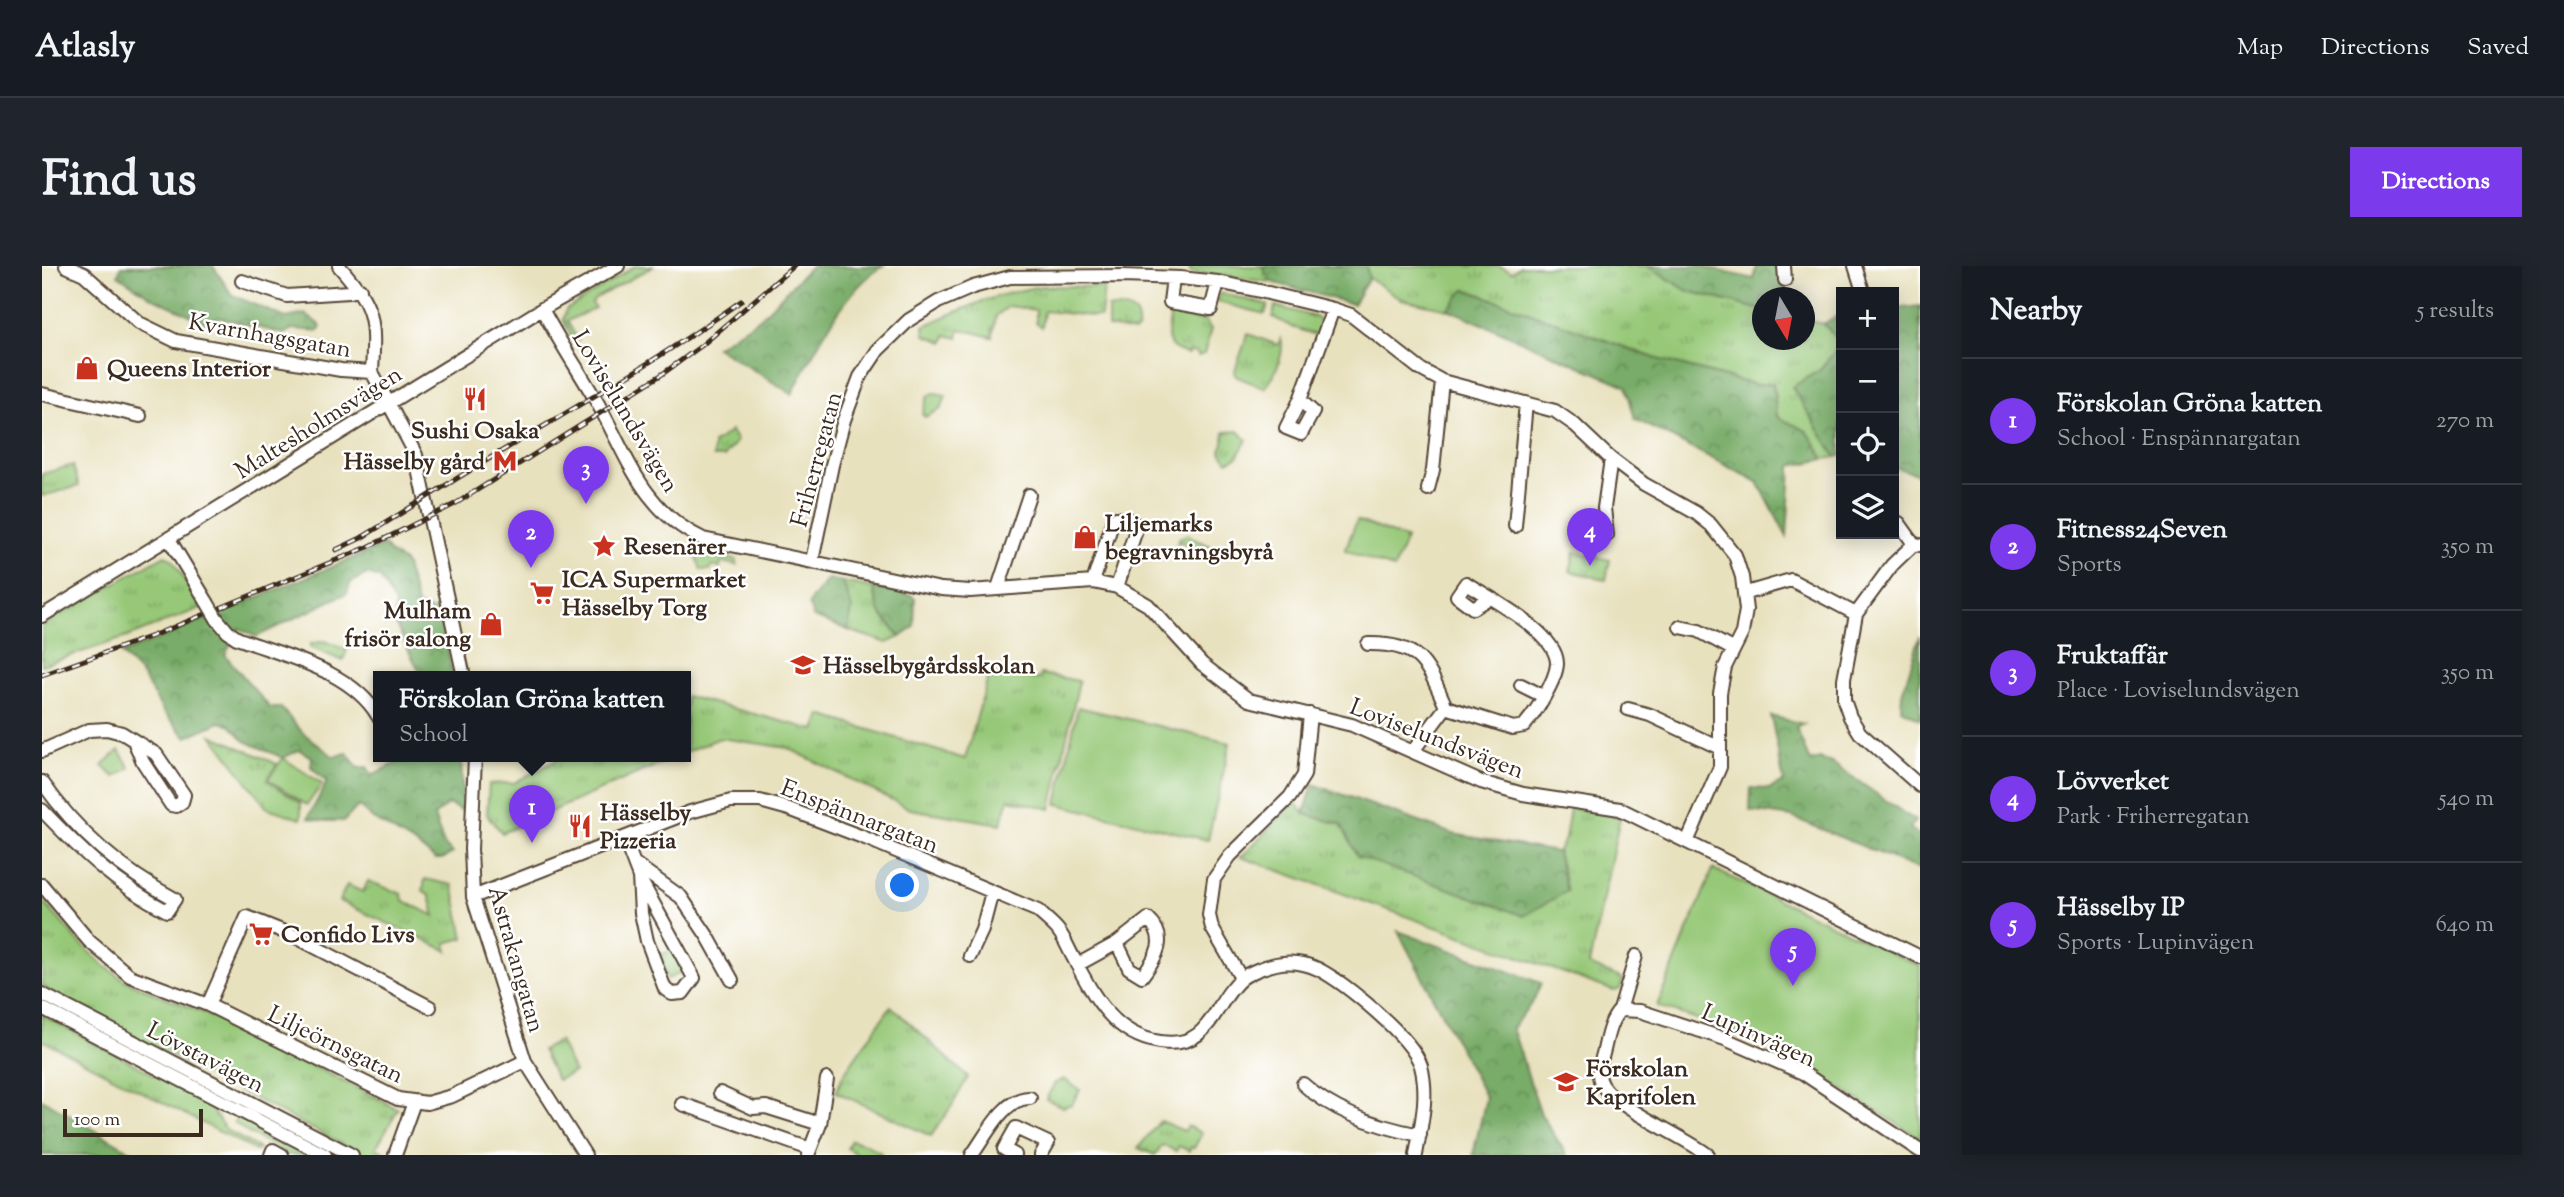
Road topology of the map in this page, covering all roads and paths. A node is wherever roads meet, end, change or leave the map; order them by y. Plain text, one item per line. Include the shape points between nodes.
1 (66, 266) edge
2 (339, 266) edge
3 (618, 266) edge
4 (1784, 266) edge
5 (1855, 266) edge
6 (1173, 278) junction
7 (1785, 280) dead end
8 (242, 281) dead end
9 (1218, 282) junction
10 (1862, 287) edge
11 (360, 289) junction
12 (542, 309) junction
13 (1333, 309) junction
14 (372, 372) junction
15 (1442, 380) junction
16 (42, 394) edge
17 (1300, 400) dead end
18 (1527, 402) junction
19 (390, 403) junction
20 (140, 416) dead end
21 (1611, 459) junction
22 (1428, 489) dead end
23 (1028, 495) dead end
24 (1899, 523) edge
25 (1515, 526) dead end
26 (1607, 535) dead end
27 (169, 539) junction
28 (1917, 544) edge
29 (812, 561) junction
30 (1088, 582) junction
31 (1117, 587) junction
32 (998, 588) junction
33 (1746, 593) junction
34 (1489, 598) dead end
35 (1856, 614) junction
36 (42, 616) edge
37 (1680, 627) dead end
38 (1368, 644) dead end
39 (1732, 649) junction
40 (463, 671) edge
41 (1521, 685) dead end
42 (1543, 696) junction
43 (373, 707) edge
44 (1446, 707) junction
45 (1628, 709) dead end
46 (1310, 714) junction
47 (134, 741) junction
48 (1720, 748) junction
49 (42, 751) edge
50 (1413, 751) junction
51 (475, 762) edge
52 (42, 782) edge
53 (1920, 786) edge
54 (42, 810) edge
55 (624, 838) junction
56 (1687, 842) junction
57 (635, 864) junction
58 (639, 877) junction
59 (42, 885) edge
60 (992, 892) junction
61 (473, 897) junction
62 (1117, 943) dead end
63 (970, 956) dead end
64 (1636, 956) dead end
65 (1920, 957) edge
66 (1077, 965) junction
67 (1241, 978) junction
68 (732, 980) dead end
69 (42, 994) edge
70 (208, 1005) junction
71 (430, 1007) dead end
72 (42, 1008) edge
73 (1620, 1010) junction
74 (525, 1061) junction
75 (827, 1079) dead end
76 (1303, 1084) dead end
77 (720, 1093) dead end
78 (1030, 1098) dead end
79 (414, 1102) junction
80 (682, 1104) dead end
81 (753, 1108) junction
82 (820, 1124) junction
83 (751, 1128) junction
84 (1419, 1135) junction
85 (1920, 1151) edge
86 (809, 1152) edge
87 (1007, 1153) edge
88 (325, 1155) edge
89 (352, 1155) edge
90 (395, 1155) edge
91 (585, 1155) edge
92 (972, 1155) edge
93 (1041, 1155) edge
94 (1416, 1155) edge
95 (1708, 1155) edge

1 - 14 street, Kvarnhagsgatan via 84,274 139,323 176,341
2 - 11 street
3 - 12 street, Maltesholmsvägen
4 - 7 street
5 - 10 street
6 - 9 street, Friherregatan
6 - 9 street via 1170,302 1211,309
6 - 29 street, Friherregatan via 1010,277 973,287 909,320 878,350 860,377 832,464
8 - 11 street via 287,296
9 - 13 street, Friherregatan
11 - 14 street via 375,331
12 - 19 street, Maltesholmsvägen
12 - 29 street, Loviselundsvägen via 646,495 672,522 703,539
13 - 15 street, Friherregatan via 1351,315 1420,369
13 - 17 street
14 - 19 street, Kvarnhagsgatan
15 - 18 street, Friherregatan
15 - 22 street
16 - 20 street
18 - 21 street, Friherregatan via 1555,411
18 - 25 street
19 - 27 street, Maltesholmsvägen
19 - 40 street via 416,455
21 - 26 street via 1604,508
21 - 33 street, Friherregatan via 1711,525 1735,555
23 - 32 street
24 - 28 street
27 - 36 street, Maltesholmsvägen
27 - 43 street, bridge via 228,632 348,684
28 - 35 street via 1892,565
29 - 32 street, Loviselundsvägen via 941,589
30 - 31 street, Loviselundsvägen
30 - 31 street via 1112,524 1124,519 1135,524 1135,533
30 - 32 street, Loviselundsvägen
31 - 46 street, Loviselundsvägen via 1148,606 1202,664 1249,700
33 - 35 street via 1791,580
33 - 39 street, Friherregatan via 1742,633
34 - 42 street via 1523,619 1553,648 1556,672
35 - 53 street via 1844,679 1850,717 1860,733
37 - 39 street via 1699,631
38 - 44 street via 1386,643 1422,659
39 - 48 street, Friherregatan via 1720,693
41 - 42 street
42 - 44 street via 1524,726 1514,728
44 - 50 street
45 - 48 street
46 - 50 street, Loviselundsvägen via 1352,725
46 - 67 street via 1304,775 1290,797 1230,856 1214,879 1209,915 1212,928
47 - 47 street via 171,805 182,802 184,795 156,754
47 - 49 street via 107,729 89,730
48 - 56 street, Friherregatan via 1720,767
50 - 56 street, Loviselundsvägen via 1481,782 1523,794 1620,809
51 - 61 street, Astrakangatan
52 - 54 street via 93,841 130,873 175,899 167,911 119,884
55 - 57 street
55 - 60 street, Enspännargatan via 730,801 760,801 872,841
55 - 61 street, Enspännargatan
56 - 65 street, Loviselundsvägen
57 - 58 street
57 - 68 street via 681,897
58 - 58 street via 647,941 665,989 682,993 694,978
59 - 70 street, Liljeörnsgatan via 89,941 130,976
60 - 63 street
60 - 66 street, Enspännargatan via 1038,911 1059,931
61 - 74 street, Astrakangatan
62 - 66 street
64 - 73 street
66 - 67 street, Enspännargatan via 1117,1024 1161,1042 1181,1043 1198,1035
67 - 84 street via 1276,964 1298,963 1318,970 1374,1009 1404,1037 1420,1063 1426,1091
69 - 89 street, Lövstavägen
70 - 71 street via 247,916
70 - 79 street, Liljeörnsgatan via 398,1099
72 - 88 street, Lövstavägen
73 - 85 street, Lupinvägen via 1640,1011 1725,1039 1802,1073
73 - 95 street via 1598,1072 1603,1087
74 - 79 street, Liljeörnsgatan via 452,1096
74 - 91 street, Astrakangatan
75 - 82 street
76 - 84 street via 1354,1115
77 - 81 street
78 - 92 street via 1021,1097 1004,1110
79 - 90 street
80 - 83 street
81 - 82 street via 766,1107
81 - 83 street
82 - 86 street
83 - 86 street
84 - 94 street
87 - 93 street via 1016,1128 1048,1143

